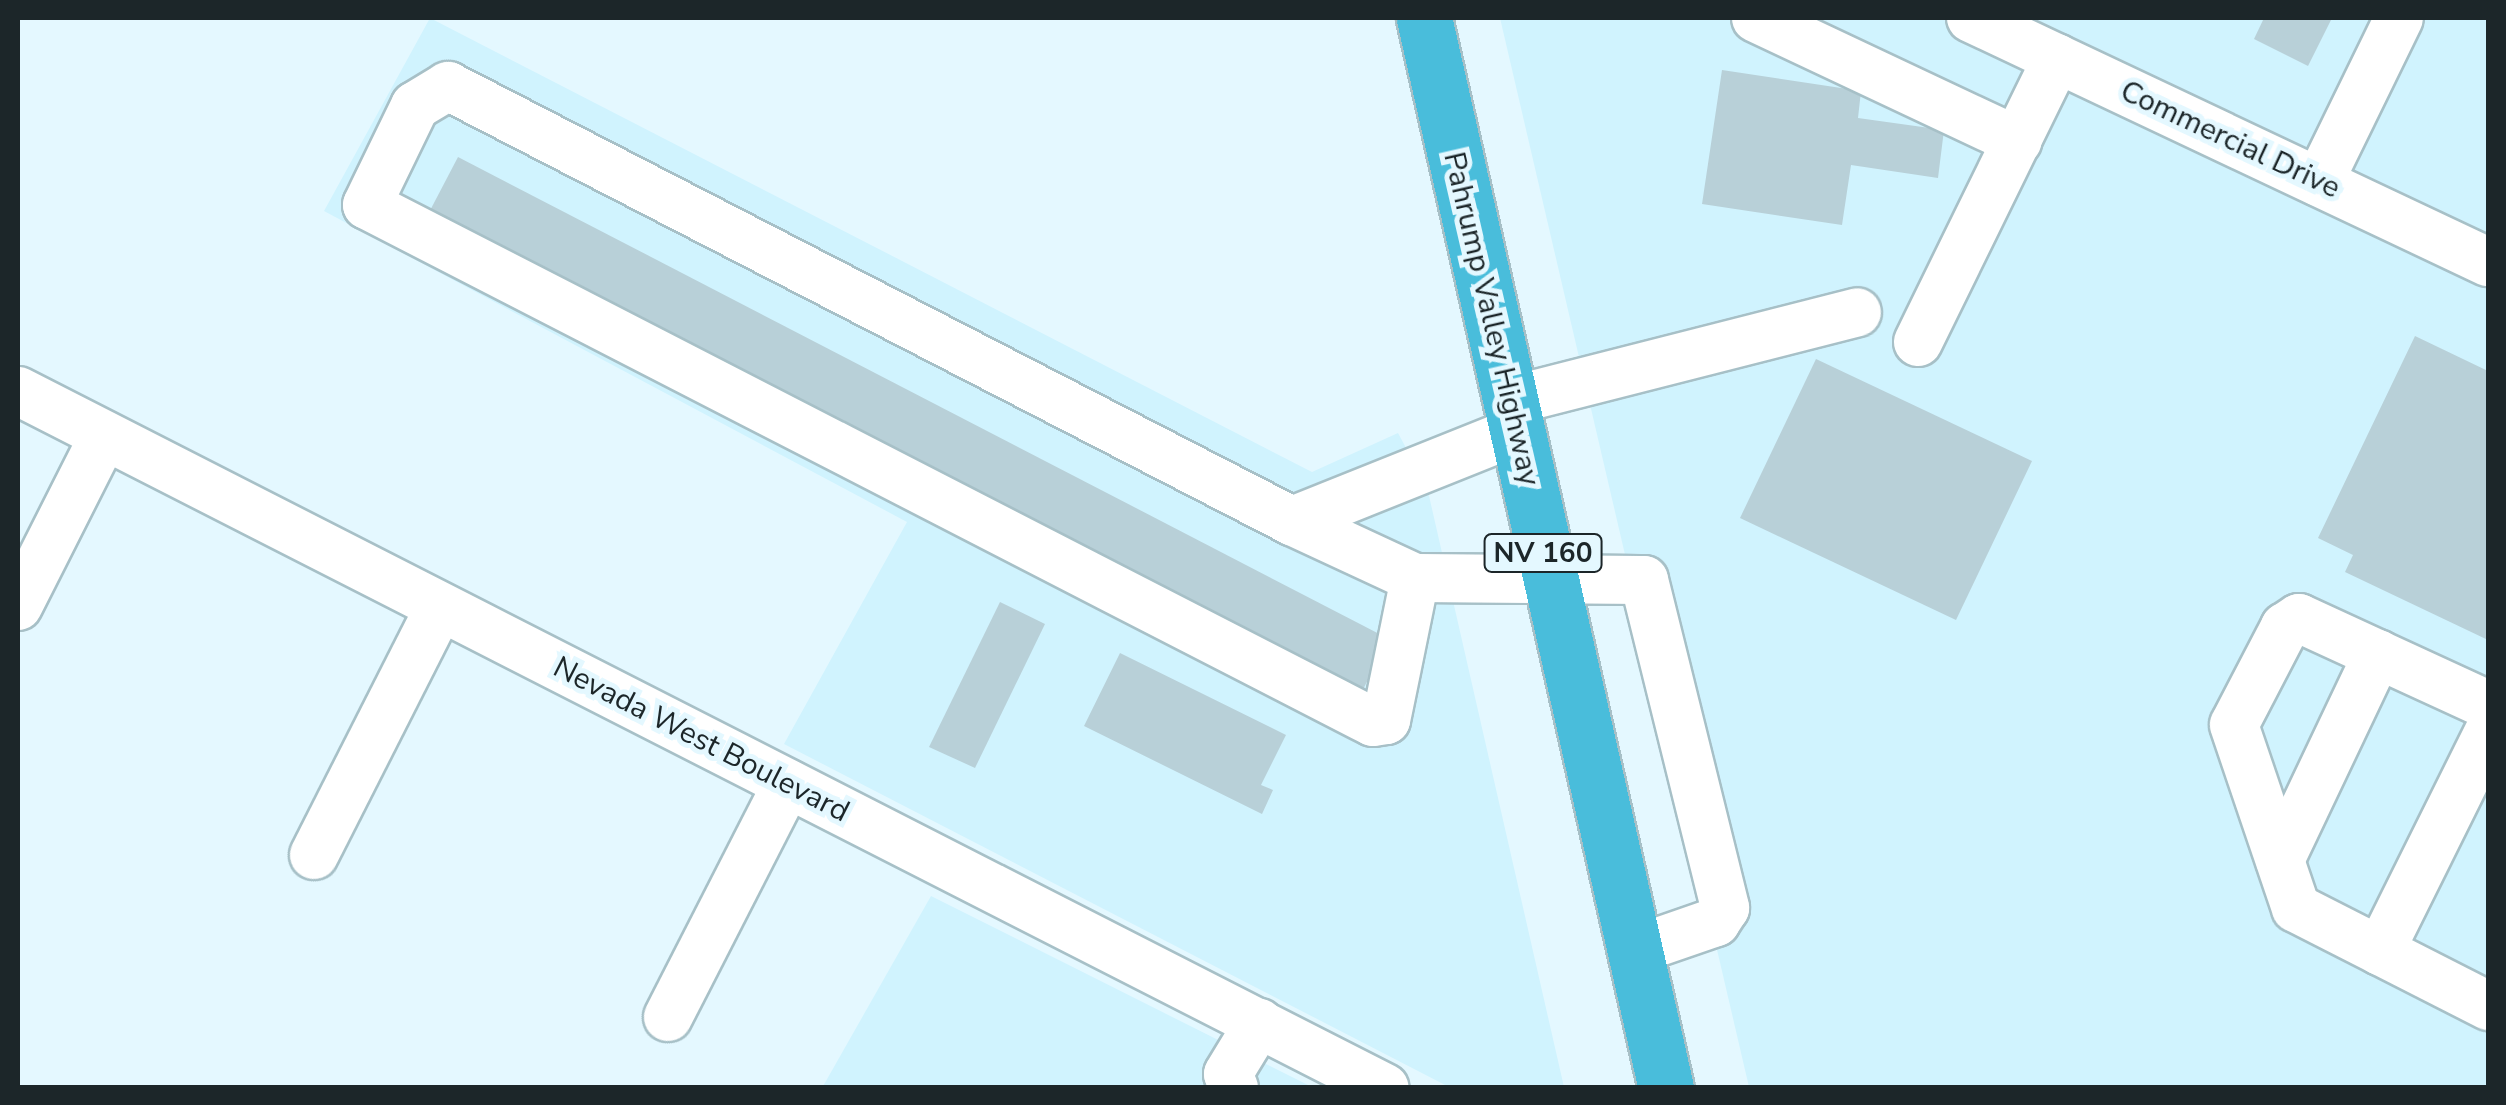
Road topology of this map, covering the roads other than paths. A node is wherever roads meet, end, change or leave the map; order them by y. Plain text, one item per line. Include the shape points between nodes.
1 (1424, 18) edge
2 (1756, 18) edge
3 (1972, 18) edge
4 (2399, 18) edge
5 (2057, 58) junction
6 (2016, 141) junction
7 (2319, 182) junction
8 (2488, 262) edge
9 (1856, 312) dead end
10 (1918, 342) dead end
11 (18, 391) edge
12 (1512, 417) junction
13 (104, 436) junction
14 (1292, 521) junction
15 (1549, 577) junction
16 (1415, 578) junction
17 (18, 606) edge
18 (440, 607) junction
19 (2378, 654) junction
20 (2488, 705) edge
21 (2488, 733) edge
22 (787, 784) junction
23 (314, 855) dead end
24 (2280, 860) junction
25 (1635, 950) junction
26 (2380, 950) junction
27 (2488, 1006) edge
28 (668, 1017) dead end
29 (1259, 1023) junction
30 (1234, 1088) edge
31 (1386, 1088) edge
32 (1666, 1088) edge

1 - 12 highway, Pahrump Valley Highway / NV 160
2 - 6 street
3 - 5 street, Commercial Drive
4 - 7 street
5 - 6 street
5 - 7 street, Commercial Drive
6 - 10 street
7 - 8 street, Commercial Drive
9 - 12 street
11 - 13 street, Nevada West Boulevard
12 - 14 street
12 - 15 highway, Pahrump Valley Highway / NV 160
13 - 17 street
13 - 18 street, Nevada West Boulevard
14 - 16 street
14 - 16 street via 448,86 415,106 367,205 1373,722 1386,720
15 - 16 street
15 - 25 highway, Pahrump Valley Highway / NV 160
15 - 25 street via 1644,580 1726,908 1716,922
18 - 22 street, Nevada West Boulevard
18 - 23 street
19 - 20 street
19 - 24 street
19 - 24 street via 2299,618 2285,627 2234,726
21 - 26 street
22 - 28 street
22 - 29 street, Nevada West Boulevard
24 - 26 street via 2296,908
25 - 32 highway, Pahrump Valley Highway / NV 160
26 - 27 street
29 - 30 street via 1228,1074
29 - 31 street, Nevada West Boulevard

